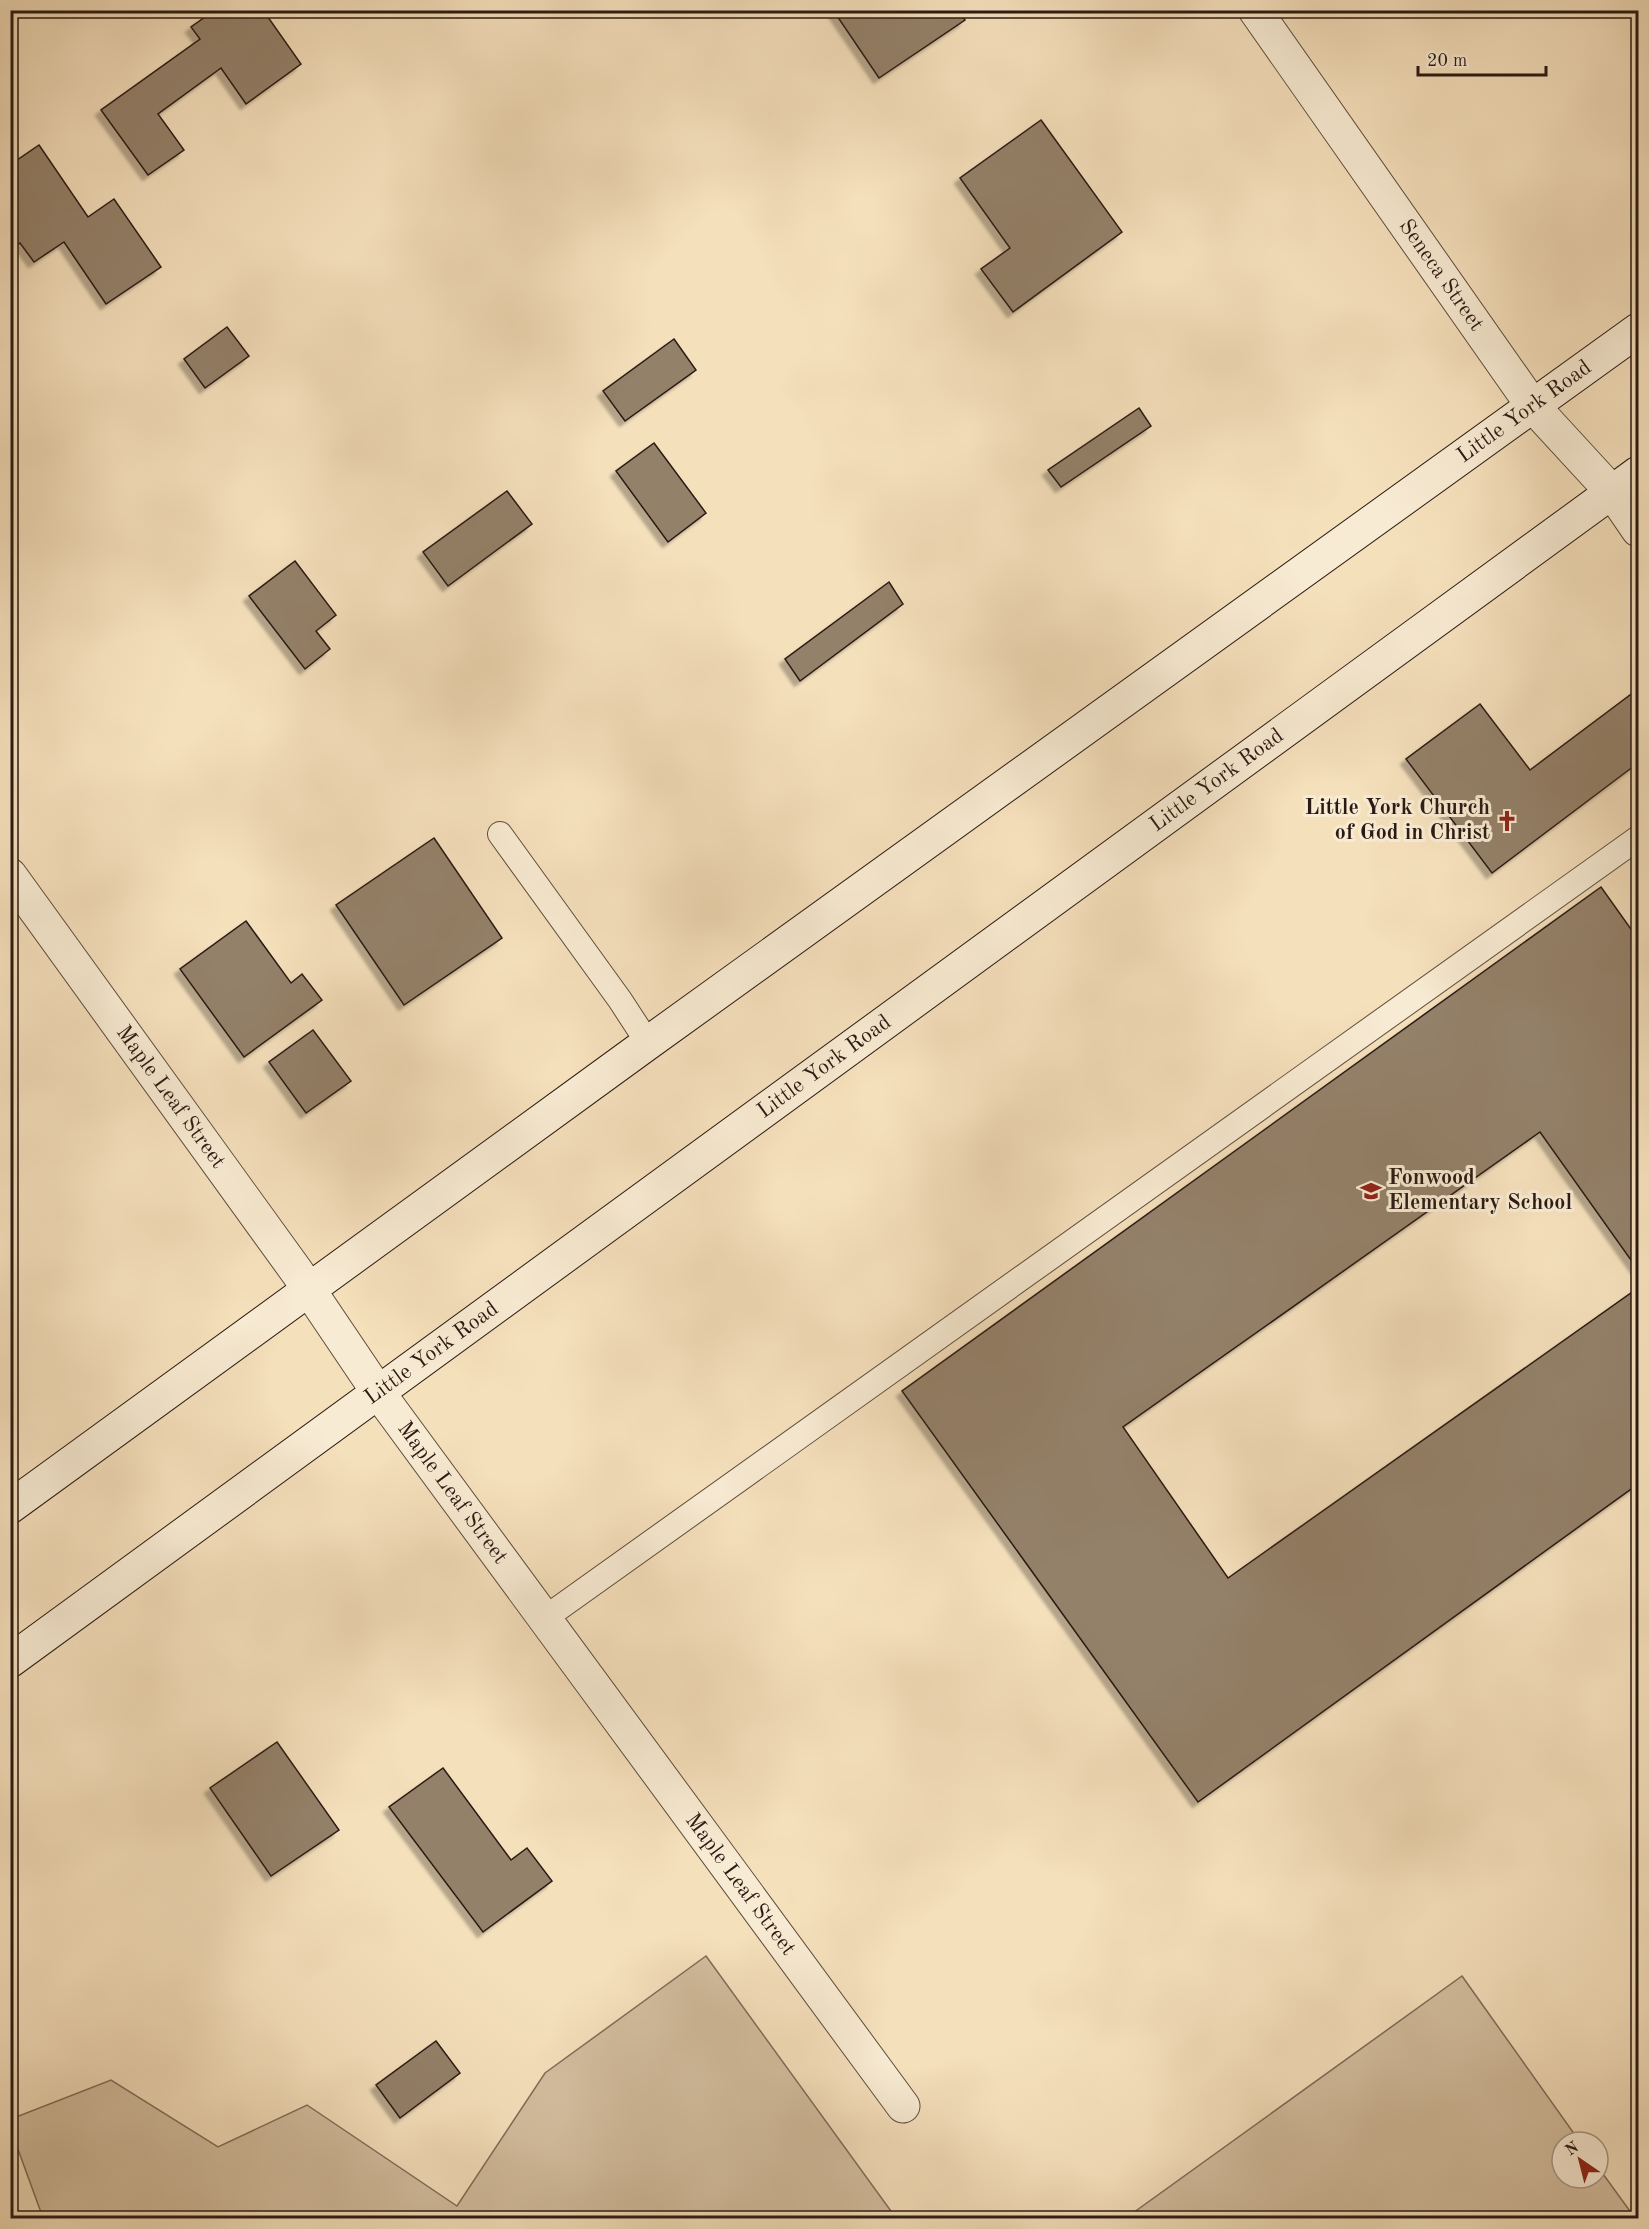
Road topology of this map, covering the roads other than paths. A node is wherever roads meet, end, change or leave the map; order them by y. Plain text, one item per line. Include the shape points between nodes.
1 (1255, 10) edge
2 (1638, 330) edge
3 (1532, 405) junction
4 (1638, 473) edge
5 (1612, 492) junction
6 (1638, 530) edge
7 (500, 834) dead end
8 (1638, 841) edge
9 (10, 875) edge
10 (648, 1043) junction
11 (309, 1288) junction
12 (378, 1392) junction
13 (10, 1507) edge
14 (545, 1618) junction
15 (10, 1661) edge
16 (903, 2106) dead end

1 - 3 main road, Seneca Street
2 - 3 main road, Little York Road
3 - 5 main road, Seneca Street
3 - 10 main road, Little York Road
4 - 5 main road, Little York Road
5 - 6 main road, Seneca Street
5 - 12 main road, Little York Road
7 - 10 lane
8 - 14 lane
9 - 11 main road, Maple Leaf Street
10 - 11 main road, Little York Road
11 - 12 main road, Maple Leaf Street
11 - 13 main road, Little York Road
12 - 14 main road, Maple Leaf Street
12 - 15 main road, Little York Road
14 - 16 main road, Maple Leaf Street

